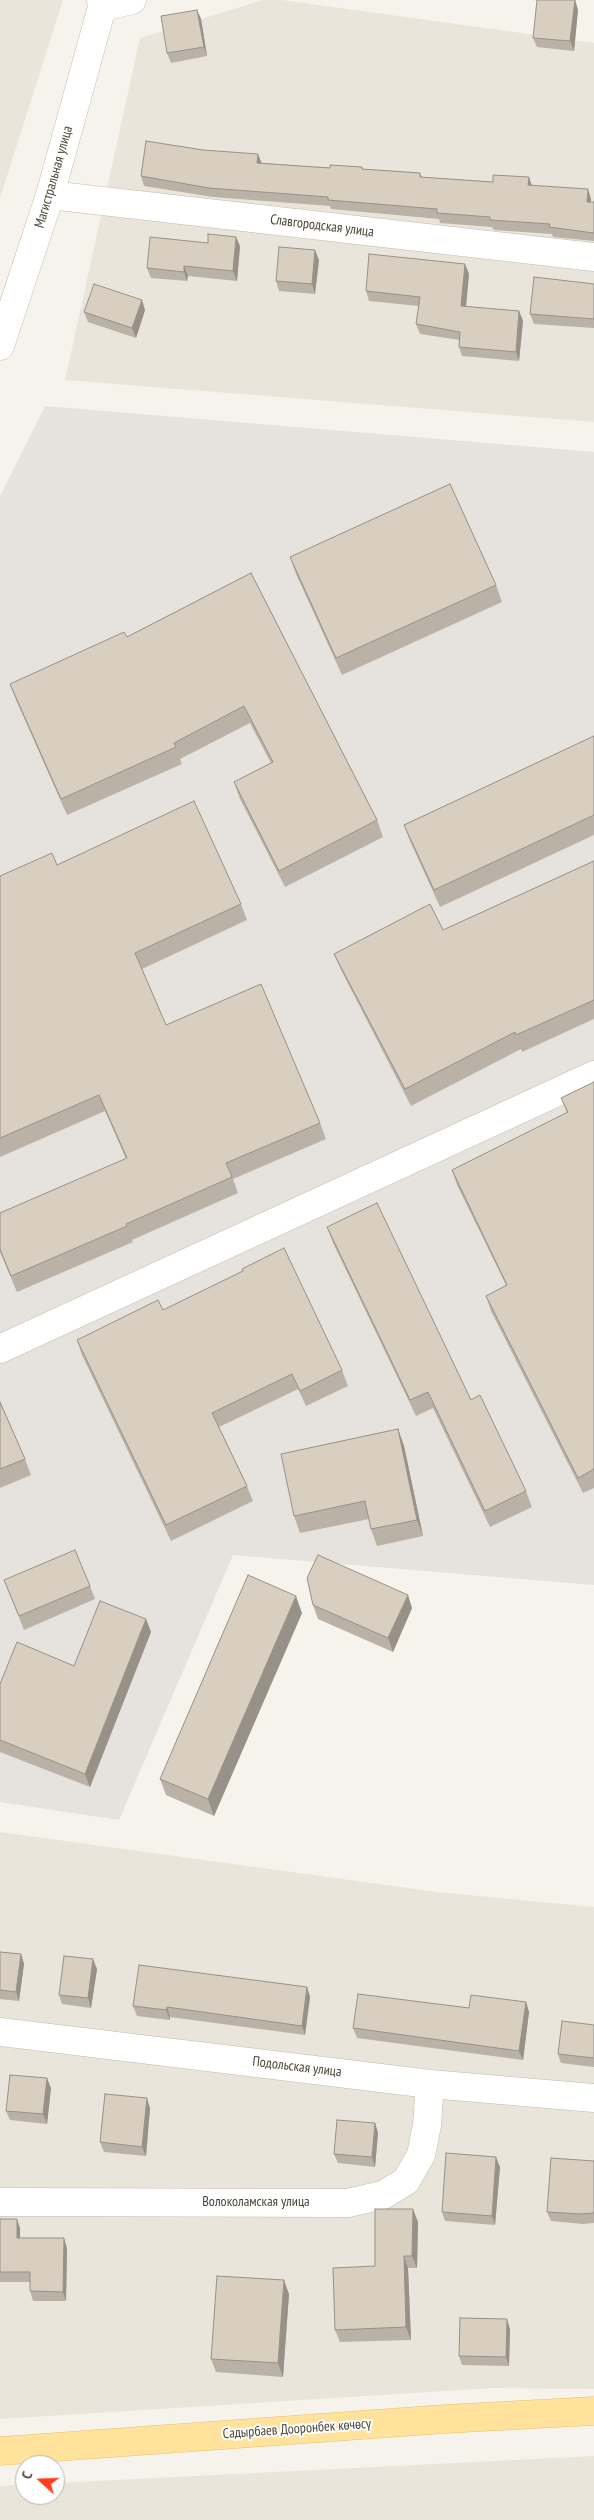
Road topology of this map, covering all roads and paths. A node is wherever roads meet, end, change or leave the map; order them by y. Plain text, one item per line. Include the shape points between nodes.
1 (132, 0) edge
2 (102, 4) edge
3 (50, 195) junction
4 (594, 257) edge
5 (0, 346) edge
6 (594, 1075) edge
7 (0, 1349) edge
8 (0, 2032) edge
9 (430, 2084) junction
10 (594, 2098) edge
11 (0, 2202) edge
12 (594, 2411) edge
13 (0, 2451) edge

1 - 2 street
2 - 3 street, Магистральная улица
3 - 4 street, Славгородская улица
3 - 5 street, Магистральная улица
6 - 7 street
8 - 9 street, Подольская улица
9 - 10 street, Подольская улица
9 - 11 street, Волоколамская улица via 427,2125 420,2155 406,2180 383,2195 348,2203
12 - 13 main road, Садырбаев Дооронбек көчөсү via 445,2418

